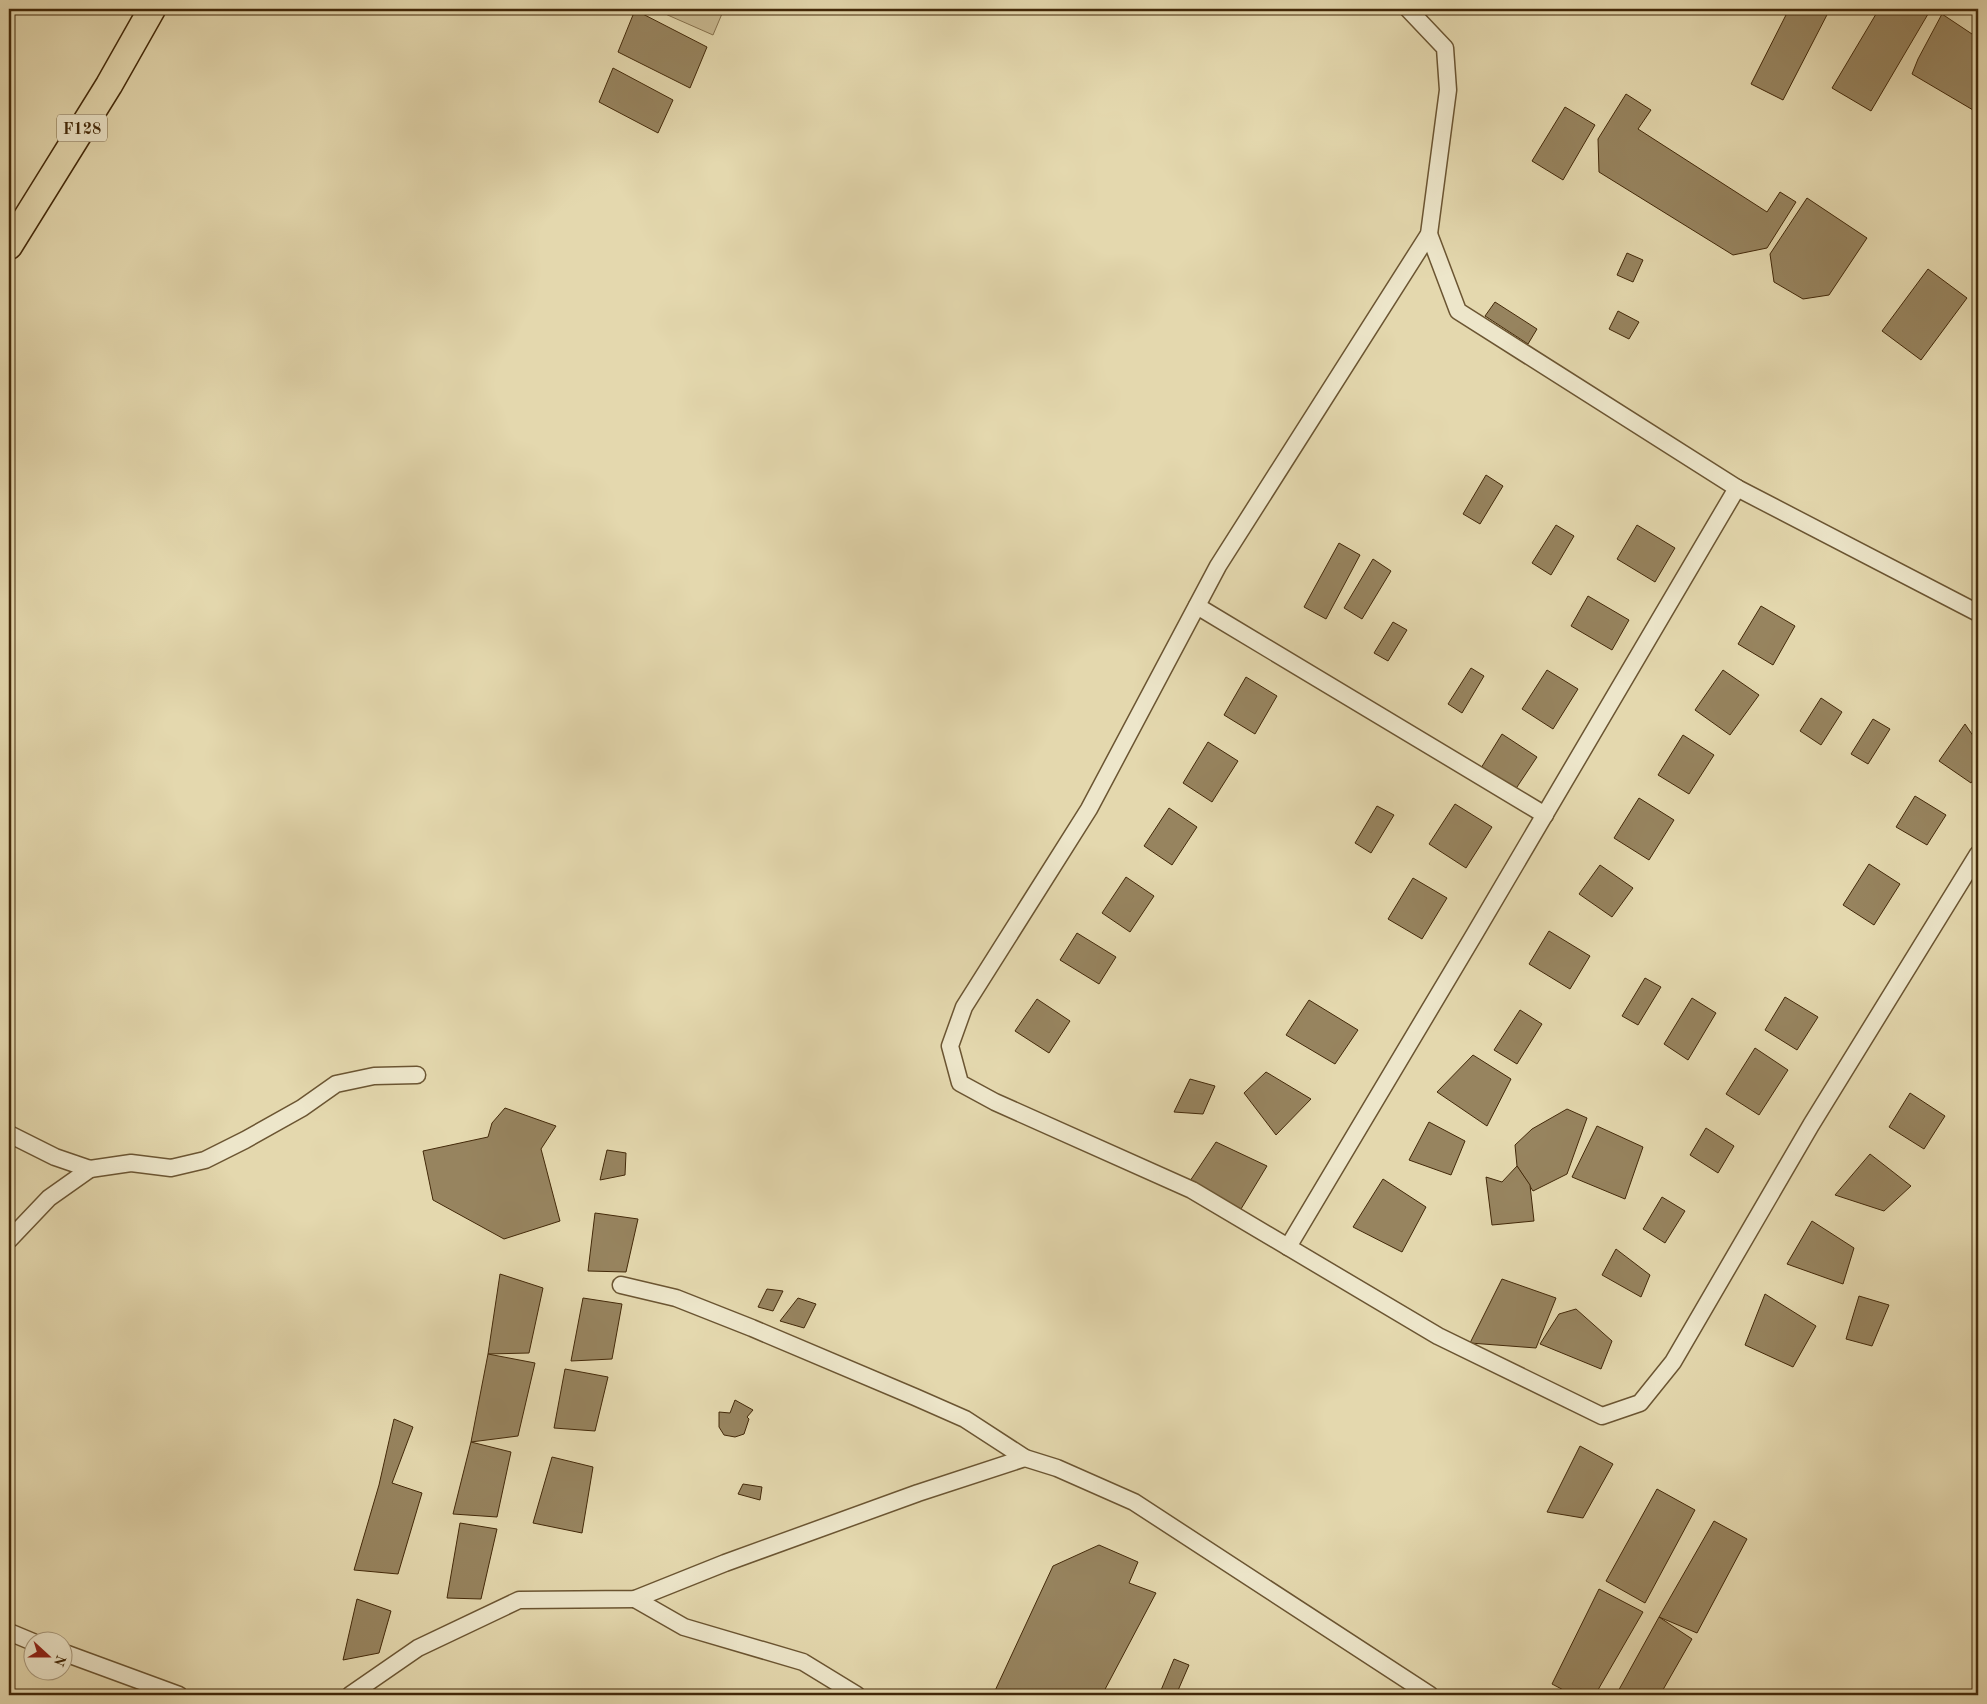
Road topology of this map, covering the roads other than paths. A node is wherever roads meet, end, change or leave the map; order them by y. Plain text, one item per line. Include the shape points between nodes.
1 (152, 9) edge
2 (1408, 9) edge
3 (1429, 234) junction
4 (9, 246) edge
5 (1737, 488) junction
6 (1197, 606) junction
7 (1978, 613) edge
8 (1545, 815) junction
9 (1978, 854) edge
10 (417, 1076) dead end
11 (9, 1134) edge
12 (90, 1169) junction
13 (9, 1240) edge
14 (1288, 1247) junction
15 (620, 1285) dead end
16 (1025, 1458) junction
17 (635, 1599) junction
18 (9, 1632) edge
19 (22, 1637) edge
20 (72, 1657) edge
21 (138, 1688) edge
22 (366, 1690) edge
23 (179, 1695) edge
24 (350, 1695) edge
25 (857, 1695) edge
26 (1430, 1695) edge

1 - 4 main road, F128
2 - 3 street via 1445,48 1448,90
3 - 5 street via 1458,311
3 - 6 street via 1218,566
5 - 7 street
5 - 8 street
6 - 8 street
6 - 14 street via 1089,809 964,1007 950,1046 960,1083 995,1102 1192,1190
8 - 14 street
9 - 14 street via 1810,1124 1673,1362 1640,1403 1602,1416 1438,1336
10 - 12 street via 374,1076 336,1084 302,1108 205,1160 171,1168 131,1163
11 - 12 street via 55,1157
12 - 13 street via 49,1198
15 - 16 street via 676,1298 915,1397 965,1419
16 - 17 street via 918,1493
16 - 26 street via 1057,1468 1134,1502
17 - 22 street via 520,1600 418,1648
17 - 25 street via 684,1627 803,1662
18 - 19 street
20 - 21 street
21 - 23 street
22 - 24 street

